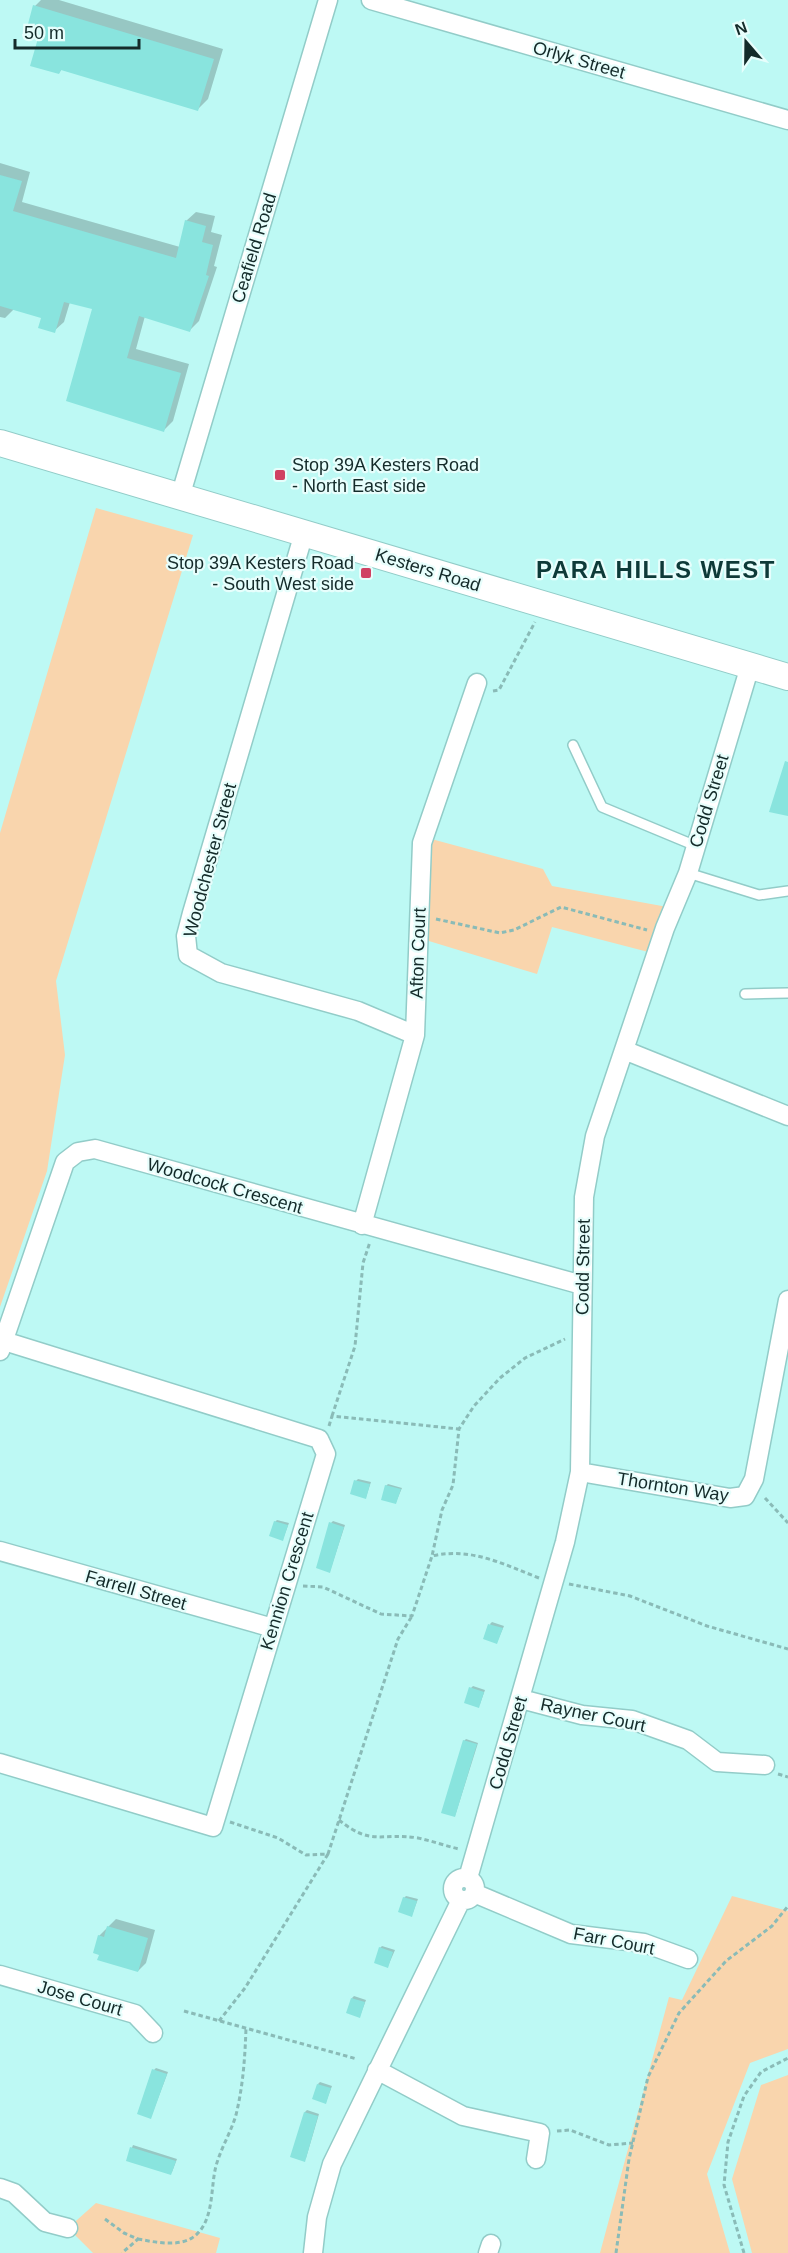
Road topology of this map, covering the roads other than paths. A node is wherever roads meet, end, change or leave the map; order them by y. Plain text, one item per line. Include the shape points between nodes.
1 (328, 0) edge
2 (371, 0) edge
3 (788, 120) edge
4 (0, 443) edge
5 (180, 497) junction
6 (304, 533) junction
7 (750, 666) junction
8 (788, 677) edge
9 (475, 687) road end
10 (573, 745) dead end
11 (696, 846) junction
12 (688, 873) junction
13 (788, 891) edge
14 (788, 993) edge
15 (745, 994) dead end
16 (415, 1035) junction
17 (624, 1050) junction
18 (788, 1116) edge
19 (366, 1232) junction
20 (582, 1286) junction
21 (788, 1299) edge
22 (2, 1347) edge
23 (580, 1472) junction
24 (0, 1551) edge
25 (273, 1628) junction
26 (521, 1700) junction
27 (0, 1763) edge
28 (765, 1765) dead end
29 (468, 1890) junction
30 (688, 1959) dead end
31 (0, 1975) edge
32 (153, 2033) dead end
33 (377, 2070) junction
34 (536, 2159) dead end
35 (0, 2188) edge
36 (68, 2228) dead end
37 (313, 2253) edge

1 - 5 street, Ceafield Road
2 - 3 street, Orlyk Street
4 - 5 main road, Kesters Road
5 - 6 main road, Kesters Road
6 - 7 main road, Kesters Road
6 - 16 street, Woodchester Street via 192,913 186,936 188,955 221,973 358,1011
7 - 8 main road, Kesters Road
7 - 11 street, Codd Street
9 - 16 street, Afton Court via 422,843
10 - 11 lane via 602,807
11 - 12 street, Codd Street
12 - 13 lane via 759,895
12 - 17 street, Codd Street via 662,935
14 - 15 lane
16 - 19 street, Afton Court
17 - 18 street
17 - 20 street, Codd Street via 595,1136 584,1197
19 - 20 street, Woodcock Crescent
19 - 22 street, Woodcock Crescent via 95,1149 78,1152 64,1162
20 - 23 street, Codd Street
21 - 23 street, Thornton Way via 754,1479 745,1496 730,1498
22 - 25 street, Kennion Crescent via 319,1439 326,1454
23 - 26 street, Codd Street via 565,1542
24 - 25 street, Farrell Street
25 - 27 street, Kennion Crescent via 213,1827
26 - 28 street, Rayner Court via 582,1715 632,1720 688,1740 717,1762
26 - 29 street, Codd Street
29 - 30 street, Farr Court via 571,1934 644,1943
29 - 33 street, Codd Street
31 - 32 street, Jose Court via 135,2014
33 - 34 street via 463,2116 540,2133
33 - 37 street, Codd Street via 332,2164 317,2217
35 - 36 street via 14,2193 45,2222

